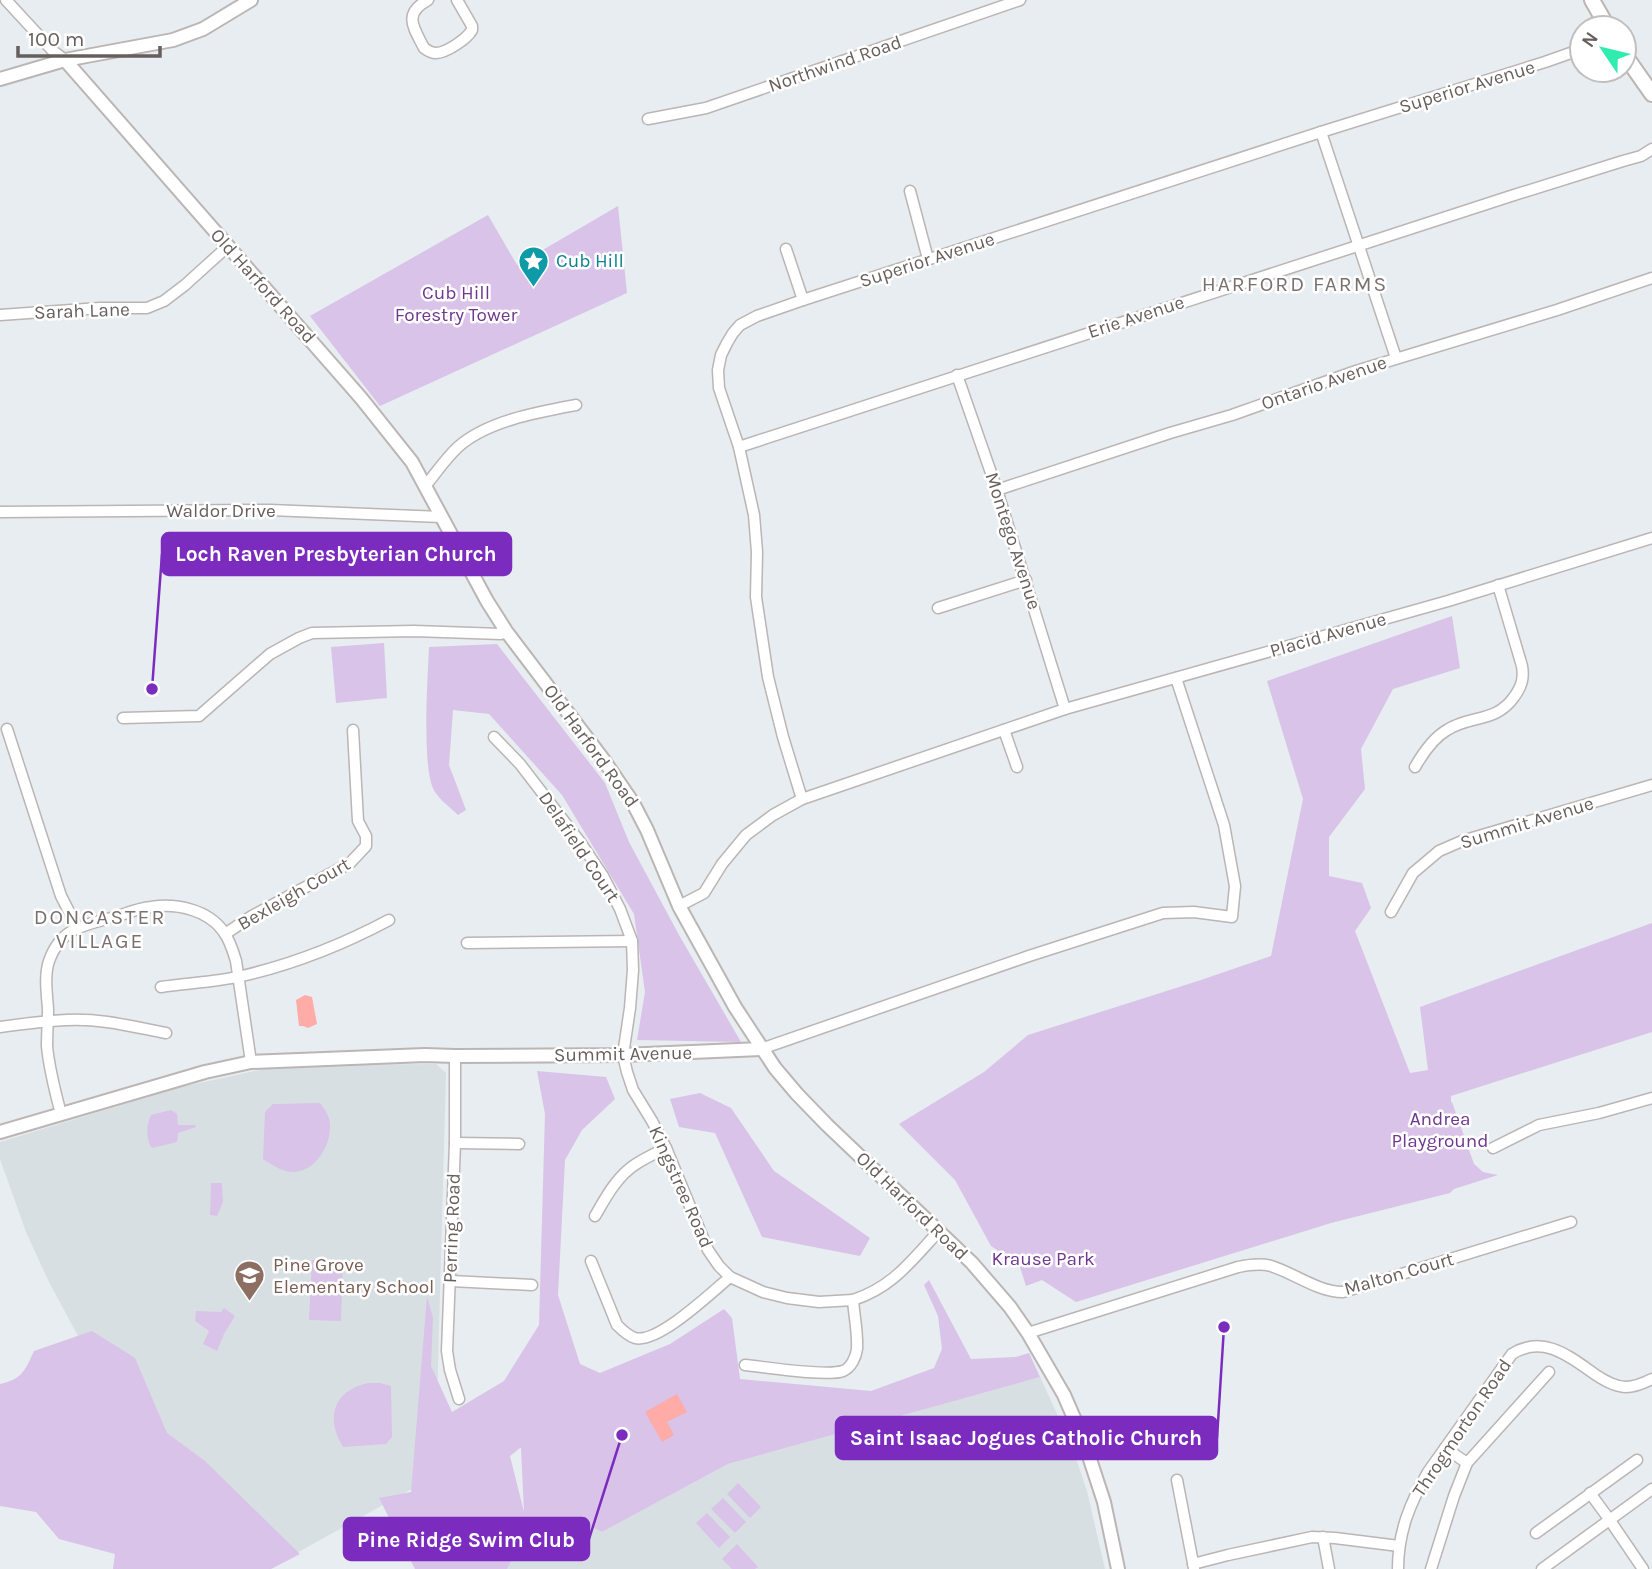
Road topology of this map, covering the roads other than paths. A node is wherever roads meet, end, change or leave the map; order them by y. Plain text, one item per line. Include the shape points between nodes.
1 (6, 0) edge
2 (251, 0) edge
3 (428, 0) edge
4 (457, 0) edge
5 (1020, 0) edge
6 (1568, 54) edge
7 (65, 60) junction
8 (1638, 74) edge
9 (0, 79) edge
10 (1652, 94) edge
11 (648, 119) dead end
12 (1321, 132) junction
13 (1652, 149) edge
14 (910, 191) dead end
15 (1357, 246) junction
16 (227, 247) junction
17 (786, 249) dead end
18 (928, 260) junction
19 (1652, 278) edge
20 (803, 300) junction
21 (0, 315) edge
22 (1396, 358) junction
23 (957, 375) junction
24 (576, 405) dead end
25 (739, 447) junction
26 (426, 485) junction
27 (997, 490) junction
28 (0, 512) edge
29 (441, 517) junction
30 (1652, 538) edge
31 (1026, 580) junction
32 (1498, 585) junction
33 (938, 608) dead end
34 (506, 631) junction
35 (1176, 678) junction
36 (1065, 709) junction
37 (123, 718) dead end
38 (7, 729) dead end
39 (353, 730) dead end
40 (1004, 730) junction
41 (494, 737) dead end
42 (1017, 767) dead end
43 (1415, 767) dead end
44 (1652, 785) edge
45 (802, 799) junction
46 (680, 906) junction
47 (1391, 912) dead end
48 (389, 920) dead end
49 (77, 927) junction
50 (225, 934) junction
51 (632, 942) junction
52 (467, 943) dead end
53 (239, 976) junction
54 (161, 987) dead end
55 (48, 1022) junction
56 (0, 1027) edge
57 (166, 1033) dead end
58 (761, 1049) junction
59 (623, 1055) junction
60 (454, 1056) junction
61 (251, 1062) junction
62 (1652, 1098) edge
63 (61, 1114) junction
64 (0, 1132) edge
65 (455, 1143) junction
66 (519, 1144) dead end
67 (666, 1148) junction
68 (1493, 1148) dead end
69 (595, 1216) dead end
70 (1571, 1222) dead end
71 (939, 1231) junction
72 (591, 1261) dead end
73 (730, 1277) junction
74 (451, 1280) junction
75 (532, 1285) dead end
76 (853, 1300) junction
77 (1028, 1333) junction
78 (745, 1365) dead end
79 (1549, 1372) dead end
80 (1652, 1379) edge
81 (459, 1399) dead end
82 (1445, 1448) junction
83 (1637, 1460) dead end
84 (1467, 1463) junction
85 (1177, 1480) dead end
86 (1652, 1489) edge
87 (1590, 1493) junction
88 (1609, 1518) junction
89 (1535, 1533) dead end
90 (1323, 1537) junction
91 (1399, 1546) junction
92 (1194, 1566) edge
93 (1118, 1569) edge
94 (1329, 1569) edge
95 (1398, 1569) edge
96 (1431, 1569) edge
97 (1542, 1569) edge
98 (1643, 1569) edge

1 - 7 street, Old Harford Road
2 - 7 street via 217,22 181,37
3 - 4 street via 414,10 412,21 424,48 436,53 465,39 472,30
5 - 11 street, Northwind Road via 705,108
6 - 12 street, Superior Avenue
7 - 9 street
7 - 16 street, Old Harford Road
8 - 10 main road
12 - 15 street
12 - 18 street, Superior Avenue
13 - 15 street, Erie Avenue
14 - 18 street
15 - 22 street
15 - 23 street, Erie Avenue
16 - 21 street, Sarah Lane via 185,285 147,308
16 - 26 street, Old Harford Road via 374,413
17 - 20 street
18 - 20 street, Superior Avenue
19 - 22 street, Ontario Avenue
20 - 25 street, Superior Avenue via 740,325 721,355 719,388
22 - 27 street, Ontario Avenue
23 - 25 street, Erie Avenue
23 - 27 street, Montego Avenue
24 - 26 street via 485,429 458,447
25 - 45 street, Superior Avenue via 754,515 756,597 768,677
26 - 29 street, Old Harford Road
27 - 31 street, Montego Avenue
28 - 29 street, Waldor Drive via 270,510
29 - 34 street, Old Harford Road
30 - 32 street, Placid Avenue
31 - 33 street
31 - 36 street, Montego Avenue
32 - 35 street, Placid Avenue
32 - 43 street via 1520,659 1520,689 1508,706 1491,716 1444,731
34 - 37 street via 312,633 270,654 199,716
34 - 46 street, Old Harford Road via 633,803
35 - 36 street, Placid Avenue
35 - 58 street, Summit Avenue via 1224,825 1235,886 1232,917 1163,913
36 - 40 street, Placid Avenue
38 - 49 street via 61,896
39 - 50 street, Bexleigh Court via 358,821 366,846 350,863
40 - 42 street
40 - 45 street, Placid Avenue
41 - 51 street, Delafield Court via 580,842 614,894
44 - 47 street, Summit Avenue via 1439,851 1413,873
45 - 46 street, Placid Avenue via 746,835 704,893
46 - 58 street, Old Harford Road
48 - 53 street via 309,957
49 - 50 street via 166,906 198,912
49 - 55 street via 65,934 49,961
50 - 53 street
51 - 52 street
51 - 59 street, Delafield Court
53 - 54 street
53 - 61 street
55 - 56 street
55 - 57 street via 97,1021
55 - 63 street via 49,1064
58 - 59 street, Summit Avenue
58 - 71 street, Old Harford Road via 810,1108
59 - 60 street, Summit Avenue
59 - 67 street, Kingstree Road via 633,1090
60 - 61 street, Summit Avenue
60 - 65 street, Perring Road
61 - 63 street, Summit Avenue
62 - 68 street via 1539,1125
63 - 64 street, Summit Avenue
65 - 66 street
65 - 74 street, Perring Road
67 - 69 street via 622,1175
67 - 73 street, Kingstree Road via 708,1250
70 - 77 street, Malton Court via 1343,1292 1271,1266 1251,1265
71 - 76 street via 889,1283
71 - 77 street, Old Harford Road via 987,1279
72 - 73 street via 617,1325 636,1338 648,1338 677,1321
73 - 76 street, Kingstree Road via 787,1298
74 - 75 street
74 - 81 street, Perring Road via 447,1352
76 - 78 street via 857,1349 847,1369 831,1373
77 - 93 street, Old Harford Road via 1084,1441 1104,1502
79 - 84 street
80 - 82 street, Throgmorton Road via 1620,1386 1553,1349 1525,1348 1507,1360
82 - 84 street
82 - 91 street, Throgmorton Road via 1409,1506
83 - 87 street
84 - 96 street
85 - 92 street
86 - 88 street
87 - 88 street
87 - 89 street
88 - 97 street
88 - 98 street
90 - 91 street
90 - 92 street
90 - 94 street
91 - 95 street, Throgmorton Road

